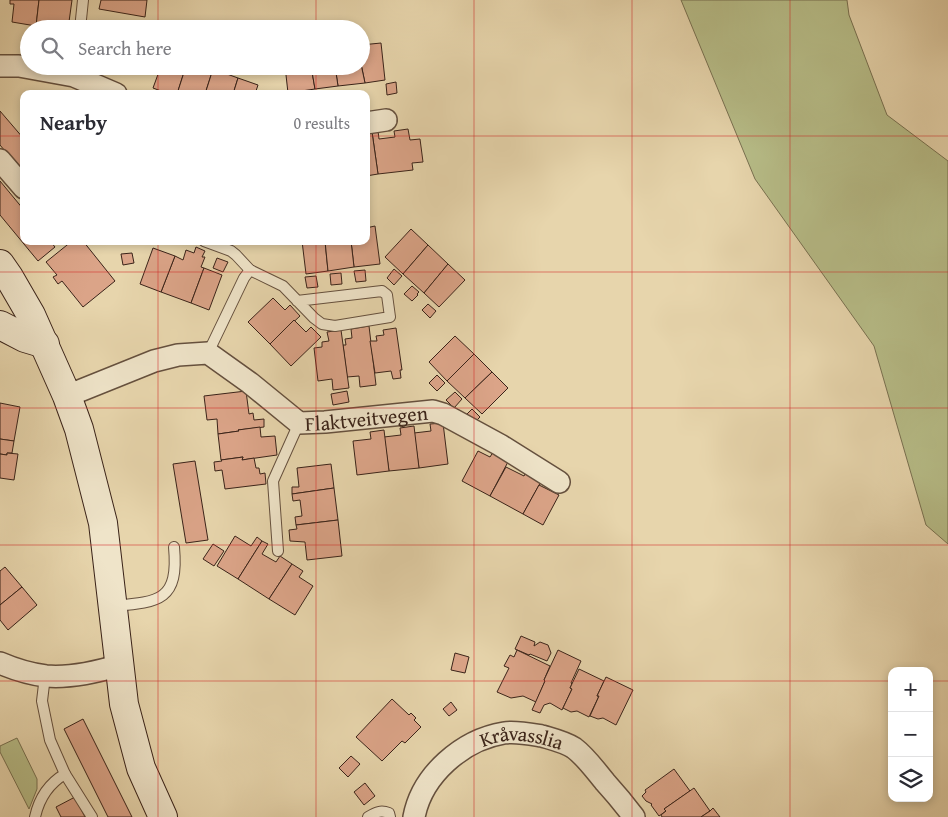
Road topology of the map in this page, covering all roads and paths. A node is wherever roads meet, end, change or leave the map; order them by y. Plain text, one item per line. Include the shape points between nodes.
1 (83, 0) edge
2 (81, 20) edge
3 (0, 66) edge
4 (20, 66) edge
5 (82, 75) edge
6 (109, 90) edge
7 (0, 160) edge
8 (20, 183) edge
9 (215, 245) edge
10 (0, 264) edge
11 (250, 270) junction
12 (297, 301) junction
13 (0, 325) edge
14 (45, 344) junction
15 (208, 353) junction
16 (67, 396) junction
17 (299, 423) junction
18 (559, 482) dead end
19 (174, 547) dead end
20 (278, 551) dead end
21 (113, 606) junction
22 (0, 663) edge
23 (120, 665) junction
24 (46, 676) junction
25 (65, 774) junction
26 (35, 817) edge
27 (92, 817) edge
28 (163, 817) edge
29 (368, 817) edge
30 (390, 817) edge
31 (414, 817) edge
32 (634, 817) edge

1 - 2 lane
3 - 4 street
5 - 6 street
7 - 8 street
9 - 11 lane via 231,251
10 - 14 main road
11 - 12 lane via 283,286
11 - 15 lane
12 - 12 lane via 322,324 335,326 390,317 387,295 382,291
13 - 14 main road
14 - 16 main road
15 - 16 street via 154,361
15 - 17 street, Flaktveitvegen
16 - 21 main road via 79,429 103,523
17 - 18 street, Flaktveitvegen via 432,412 443,414
17 - 20 lane via 273,481
19 - 21 lane via 174,575 165,595 144,603
21 - 23 main road
22 - 24 street
23 - 24 street via 71,675
23 - 28 main road via 124,704 141,768
24 - 25 lane via 42,701 50,740
25 - 26 lane via 48,788 37,806
25 - 27 lane
29 - 30 lane via 383,811
31 - 32 street, Kråvasslia via 416,806 432,777 456,753 480,739 505,732 546,737 573,747

